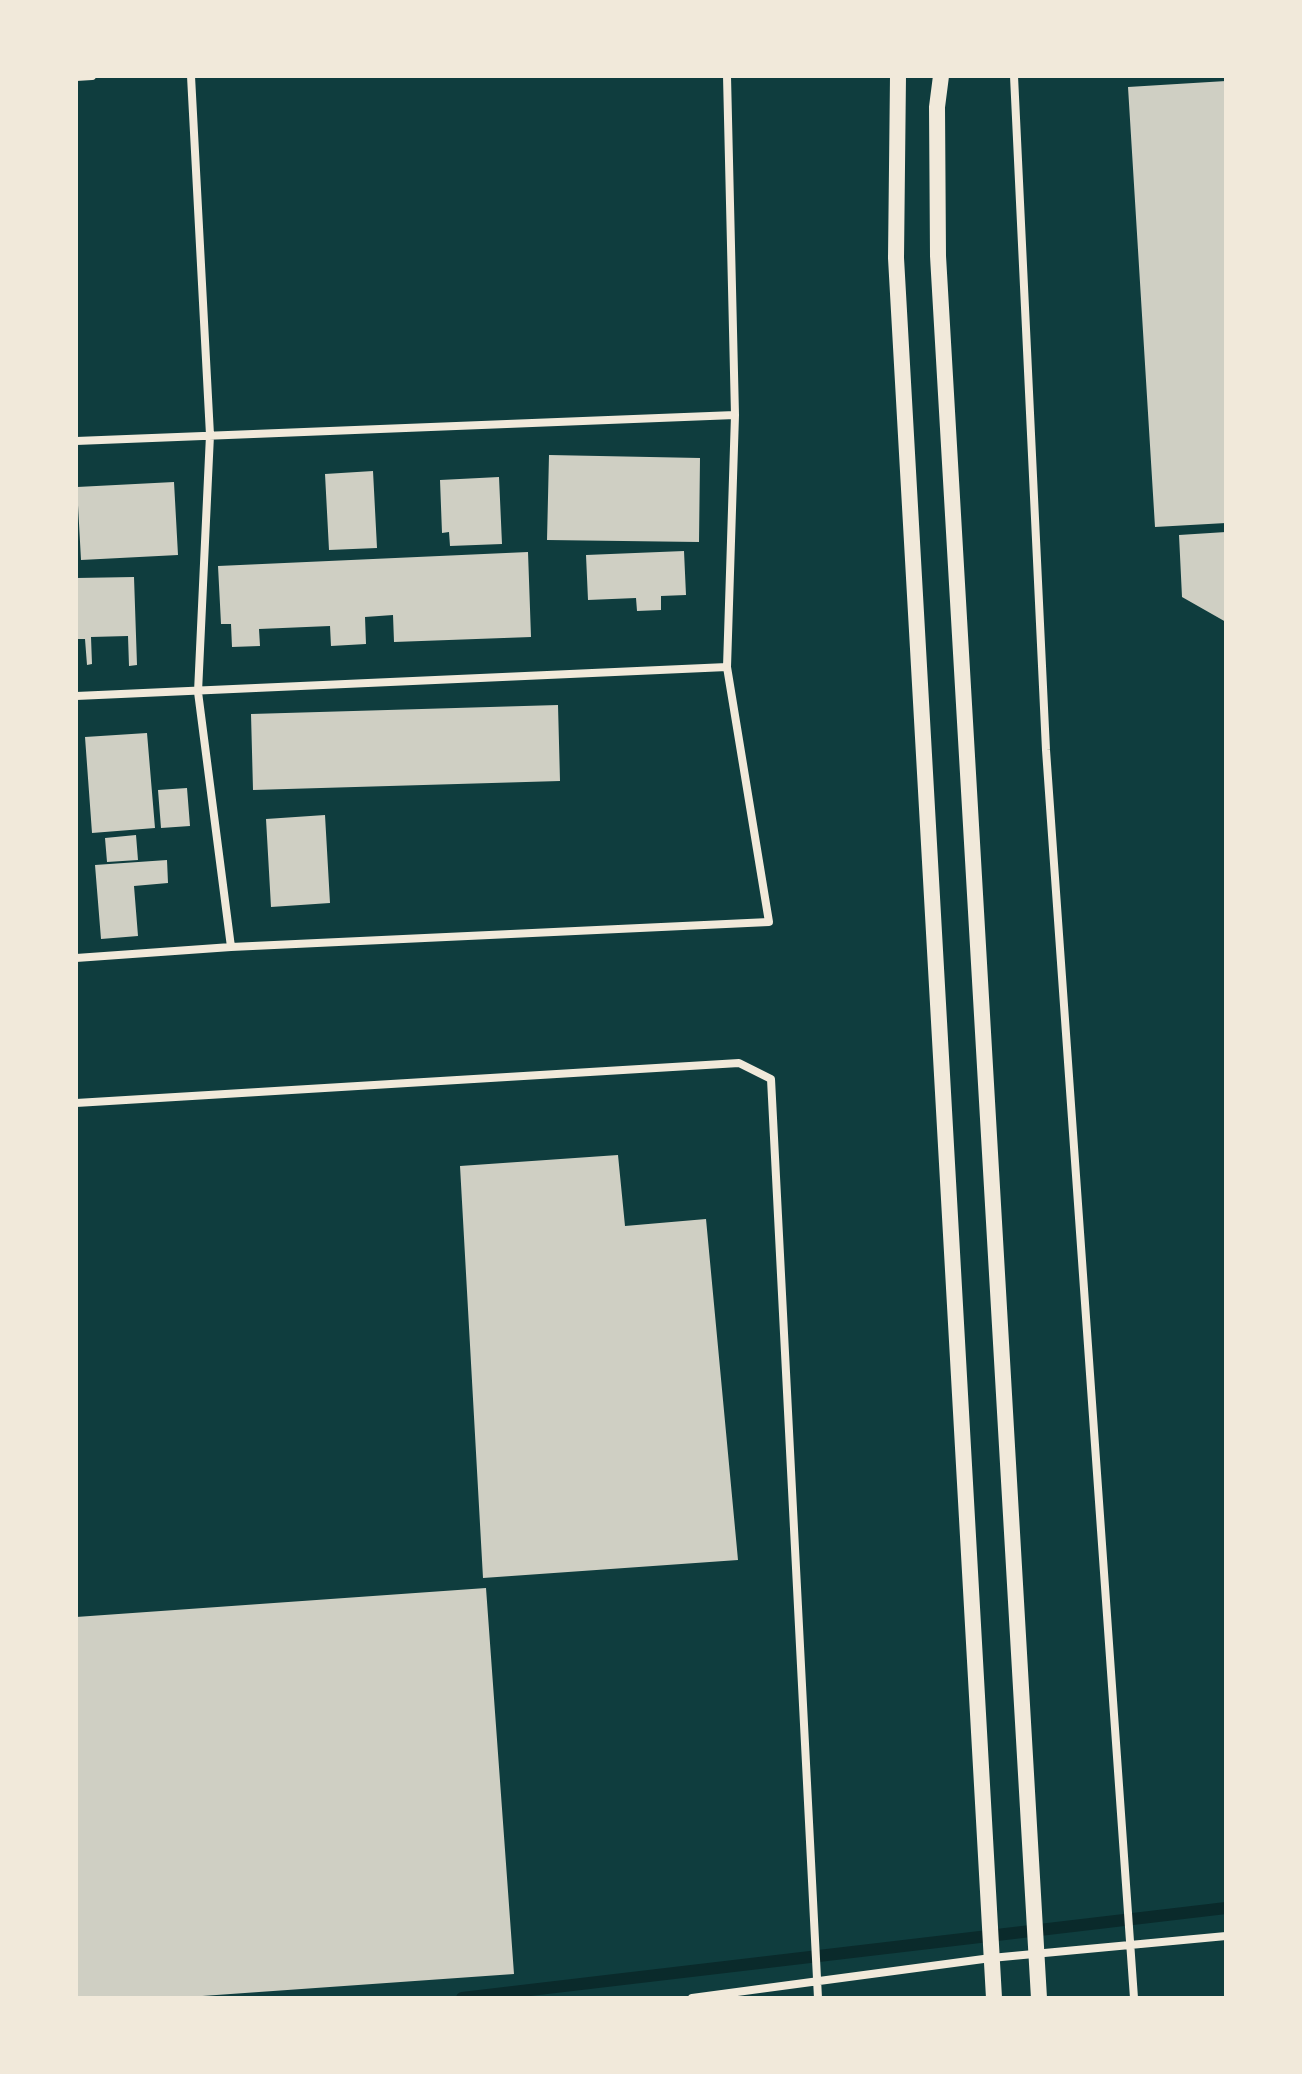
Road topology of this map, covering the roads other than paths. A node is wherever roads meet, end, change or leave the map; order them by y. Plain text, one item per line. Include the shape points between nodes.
1 (92, 76) edge
2 (191, 76) edge
3 (727, 76) edge
4 (898, 76) edge
5 (941, 76) edge
6 (1014, 76) edge
7 (76, 77) edge
8 (735, 415) junction
9 (210, 435) junction
10 (76, 441) edge
11 (727, 667) junction
12 (198, 692) junction
13 (76, 696) edge
14 (231, 947) junction
15 (76, 958) edge
16 (76, 1103) edge
17 (1226, 1936) edge
18 (1132, 1946) junction
19 (1036, 1953) junction
20 (991, 1958) junction
21 (817, 1982) junction
22 (692, 1998) edge
23 (818, 1998) edge
24 (994, 1998) edge
25 (1039, 1998) edge
26 (1134, 1998) edge

1 - 7 street
2 - 9 street
3 - 8 street
4 - 20 main road via 896,258
5 - 19 main road via 938,256
6 - 18 street via 1046,750
8 - 9 street
8 - 11 street
9 - 10 street
9 - 12 street
11 - 12 street
11 - 14 street via 769,922
12 - 13 street
12 - 14 street
14 - 15 street
16 - 21 street via 739,1063 771,1079
17 - 18 street
18 - 19 street
18 - 26 street
19 - 20 street
19 - 25 main road
20 - 21 street
20 - 24 main road
21 - 22 street
21 - 23 street

